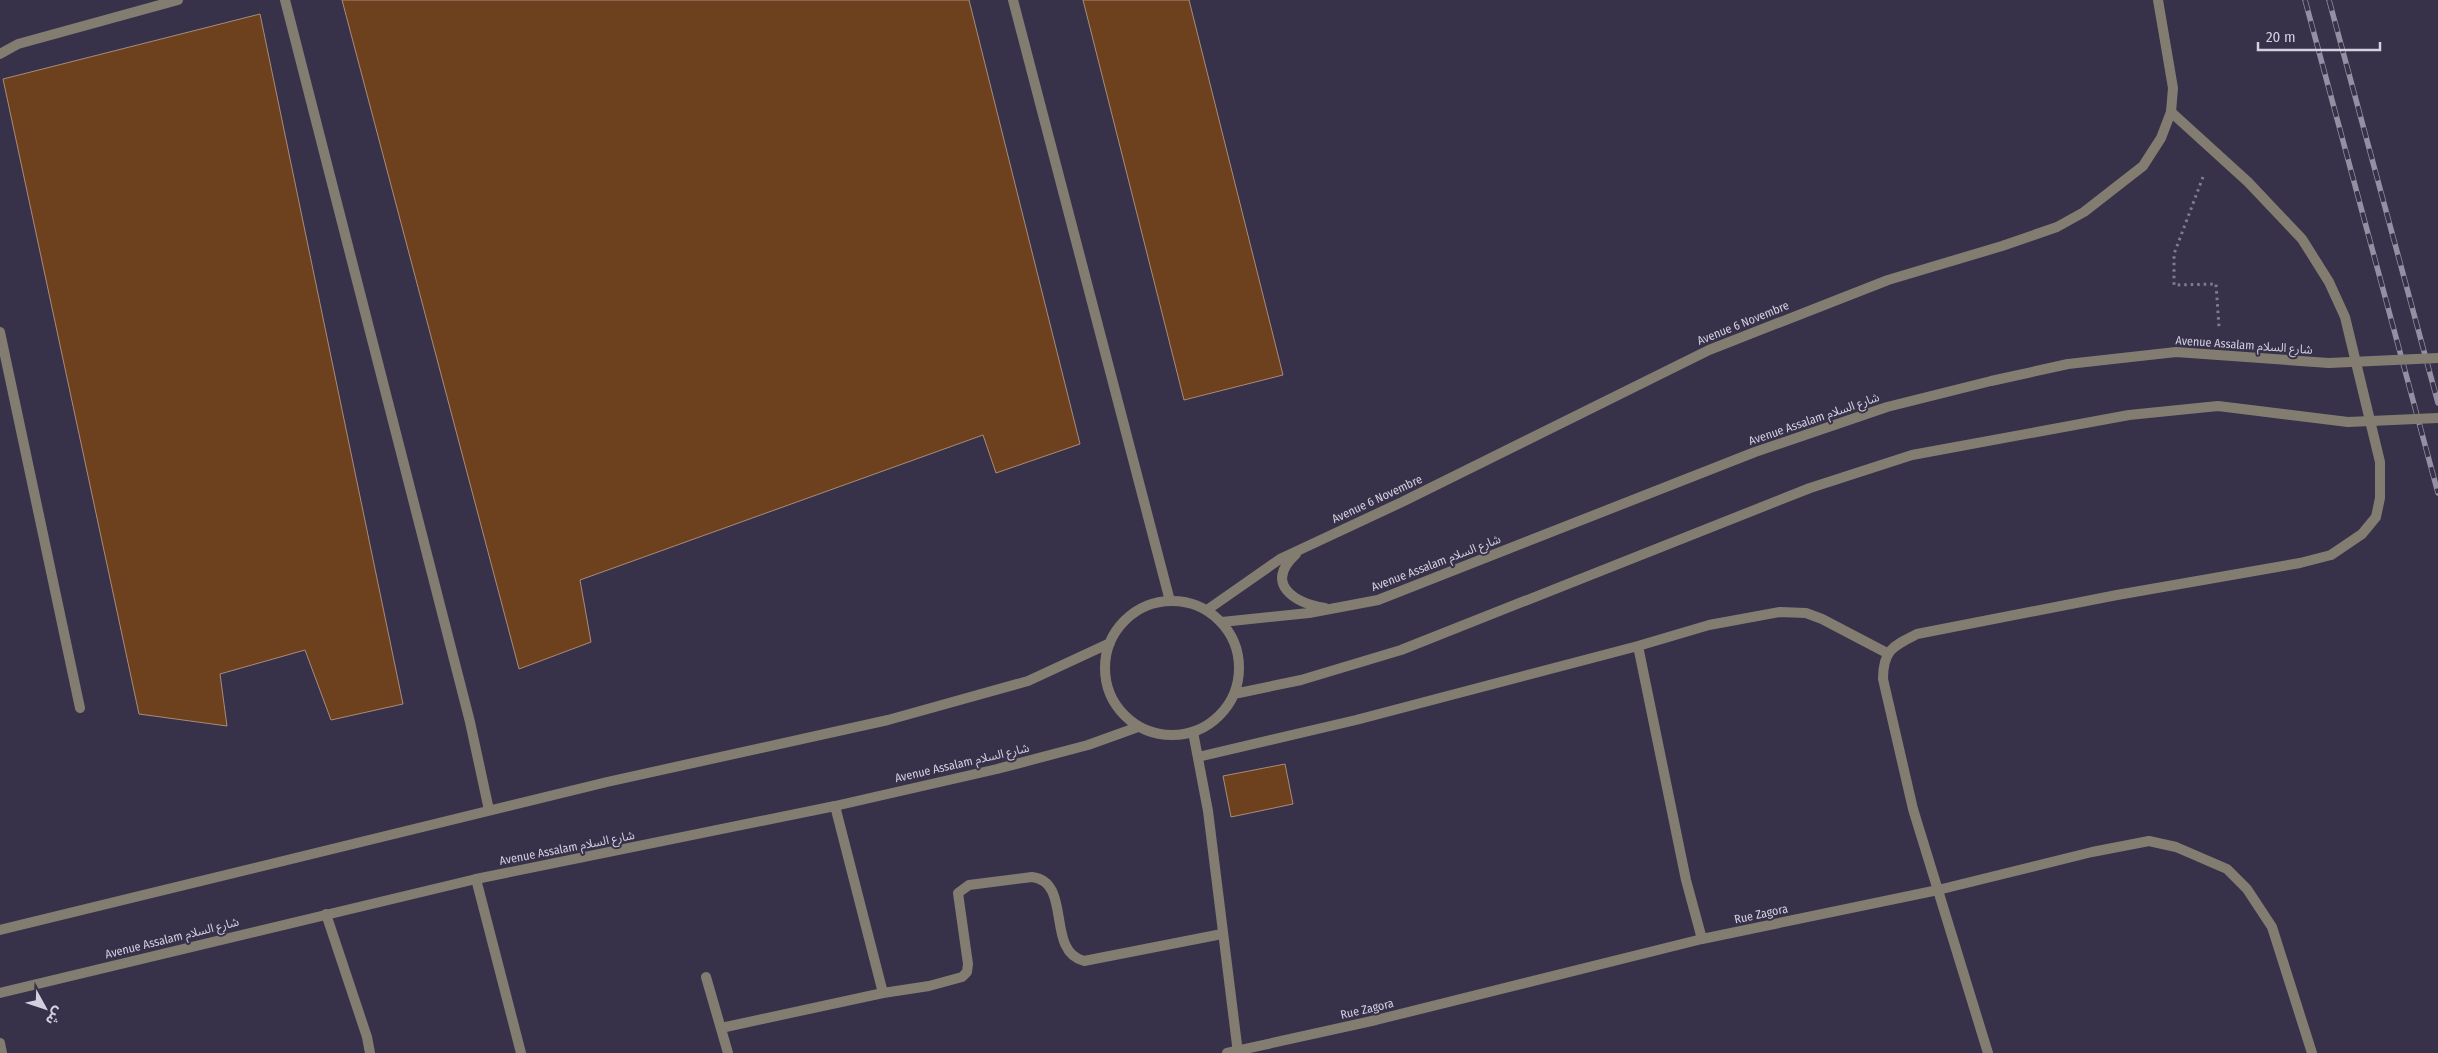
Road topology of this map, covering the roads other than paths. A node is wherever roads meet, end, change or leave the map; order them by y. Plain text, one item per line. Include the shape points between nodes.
1 (178, 0) edge
2 (285, 0) edge
3 (1013, 0) edge
4 (2158, 0) edge
5 (0, 54) edge
6 (2171, 112) junction
7 (0, 332) edge
8 (2438, 358) edge
9 (2438, 418) edge
10 (1305, 546) junction
11 (1170, 601) junction
12 (1331, 609) junction
13 (1207, 610) junction
14 (1222, 622) junction
15 (1110, 643) junction
16 (1638, 646) junction
17 (1887, 653) junction
18 (1234, 694) junction
19 (80, 708) dead end
20 (1138, 727) junction
21 (1194, 732) junction
22 (1198, 757) junction
23 (835, 806) junction
24 (489, 810) junction
25 (476, 879) junction
26 (1938, 890) junction
27 (326, 914) junction
28 (0, 930) edge
29 (1222, 934) junction
30 (1702, 939) junction
31 (706, 976) dead end
32 (0, 993) edge
33 (883, 993) junction
34 (721, 1028) junction
35 (0, 1043) edge
36 (1238, 1052) edge
37 (2, 1053) edge
38 (370, 1053) edge
39 (521, 1053) edge
40 (728, 1053) edge
41 (1227, 1053) edge
42 (1988, 1053) edge
43 (2312, 1053) edge

1 - 5 street via 18,44
2 - 24 street via 470,722
3 - 11 street
4 - 6 street, Avenue 6 Novembre via 2173,88
6 - 10 street, Avenue 6 Novembre via 2161,138 2143,166 2084,212 2056,227 1888,280 1709,350 1402,502
6 - 17 street via 2248,182 2302,239 2329,282 2345,316 2380,462 2380,498 2376,517 2371,526 2331,555 1917,634
7 - 19 street
8 - 12 street, Avenue Assalam شارع السلام, bridge via 2329,363 2176,352 2068,364 1991,381 1886,407 1754,452 1378,600
9 - 18 street, bridge via 2348,422 2218,406 2129,415 1912,455 1810,488 1401,650 1301,680
10 - 12 street via 1284,569 1284,586 1291,596 1304,603
10 - 13 street, Avenue 6 Novembre via 1249,579
11 - 13 street via 1189,603
11 - 15 street via 1151,604 1134,613 1120,626
12 - 14 street, Avenue Assalam شارع السلام
13 - 14 street
14 - 18 street via 1233,638 1239,656 1240,676
15 - 20 street via 1105,662 1106,681 1123,714
15 - 24 street via 1028,681 969,699
16 - 17 street via 1709,625 1780,612 1806,613 1822,618
16 - 22 street via 1356,720
16 - 30 street via 1686,880
17 - 26 street via 1883,679 1913,810
18 - 21 street via 1211,723
20 - 21 street via 1156,734 1175,736
20 - 23 street, Avenue Assalam شارع السلام via 1040,758
21 - 22 street
22 - 29 street via 1208,811
23 - 25 street, Avenue Assalam شارع السلام
23 - 33 street
24 - 28 street
25 - 27 street, Avenue Assalam شارع السلام
25 - 39 street
26 - 30 street, Rue Zagora
26 - 42 street
26 - 43 street, Rue Zagora via 2149,841 2176,847 2227,869 2247,889 2272,926
27 - 32 street, Avenue Assalam شارع السلام
27 - 38 street
29 - 33 street via 1084,962 1068,949 1050,884 1042,878 1032,877 993,880 969,885 958,893 968,964 965,974 929,986
29 - 36 street
30 - 36 street, Rue Zagora
31 - 34 street
33 - 34 street
34 - 40 street
35 - 37 street
36 - 41 street, Rue Zagora

